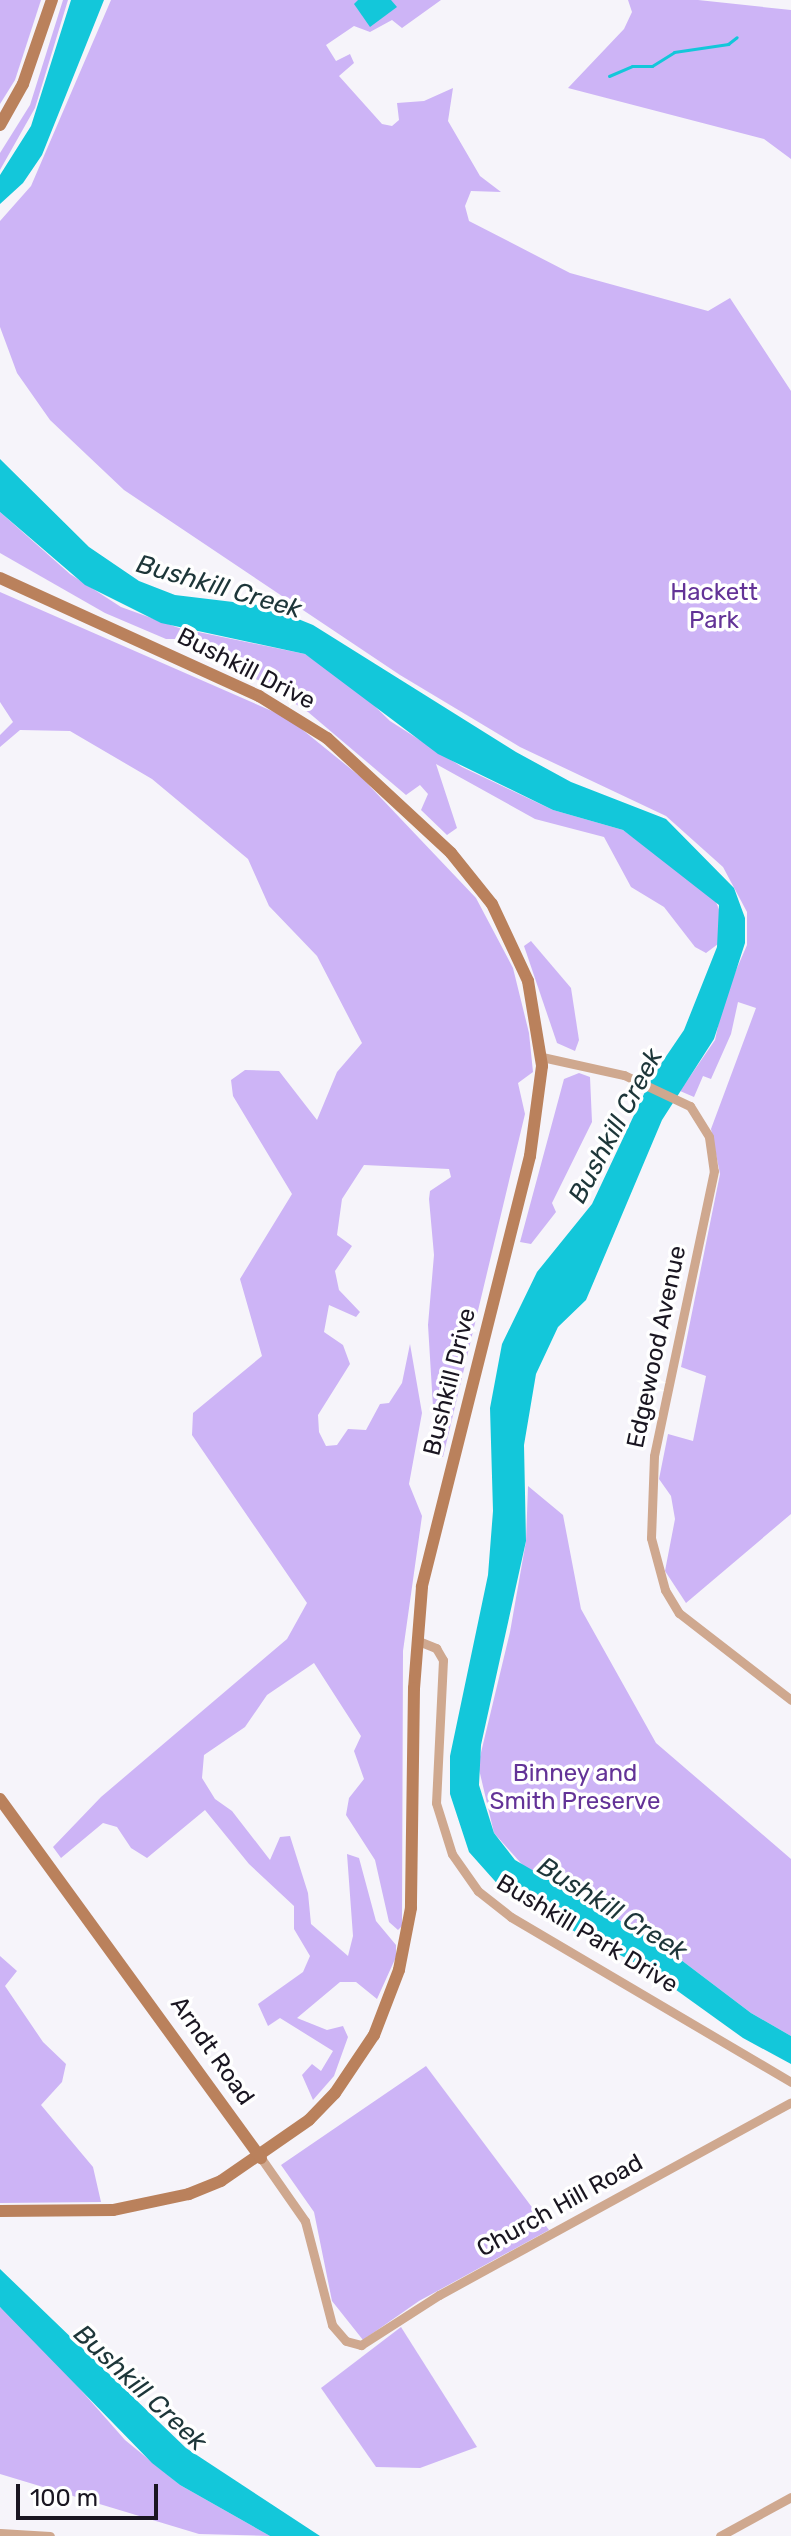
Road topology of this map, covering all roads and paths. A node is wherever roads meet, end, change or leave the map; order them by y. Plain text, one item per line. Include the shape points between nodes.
1 (52, 0) edge
2 (0, 125) edge
3 (0, 578) edge
4 (542, 1057) junction
5 (416, 1640) junction
6 (791, 1700) edge
7 (0, 1799) edge
8 (791, 2082) edge
9 (791, 2102) edge
10 (261, 2158) junction
11 (0, 2211) edge
12 (351, 2344) joint
13 (791, 2497) edge
14 (0, 2533) edge
15 (50, 2536) edge
16 (720, 2536) edge

1 - 2 main road via 23,84
3 - 4 main road, Bushkill Drive via 259,696 327,738 451,853 492,904 528,981
4 - 5 main road, Bushkill Drive via 534,1138 430,1550
4 - 6 street, Edgewood Avenue via 602,1067 690,1106 709,1137 714,1171 651,1470 651,1538 665,1590 679,1613
5 - 8 street, Bushkill Park Drive via 436,1648 443,1660 436,1803 452,1854 478,1891 511,1917
5 - 10 main road, Bushkill Drive via 412,1888 399,1970 374,2035 347,2077 309,2120
7 - 10 main road, Arndt Road
9 - 12 street, Church Hill Road via 439,2295 373,2341
10 - 11 main road, Bushkill Drive via 203,2189 141,2205
10 - 12 street, Arndt Road via 305,2221 329,2317
13 - 16 street
14 - 15 street

